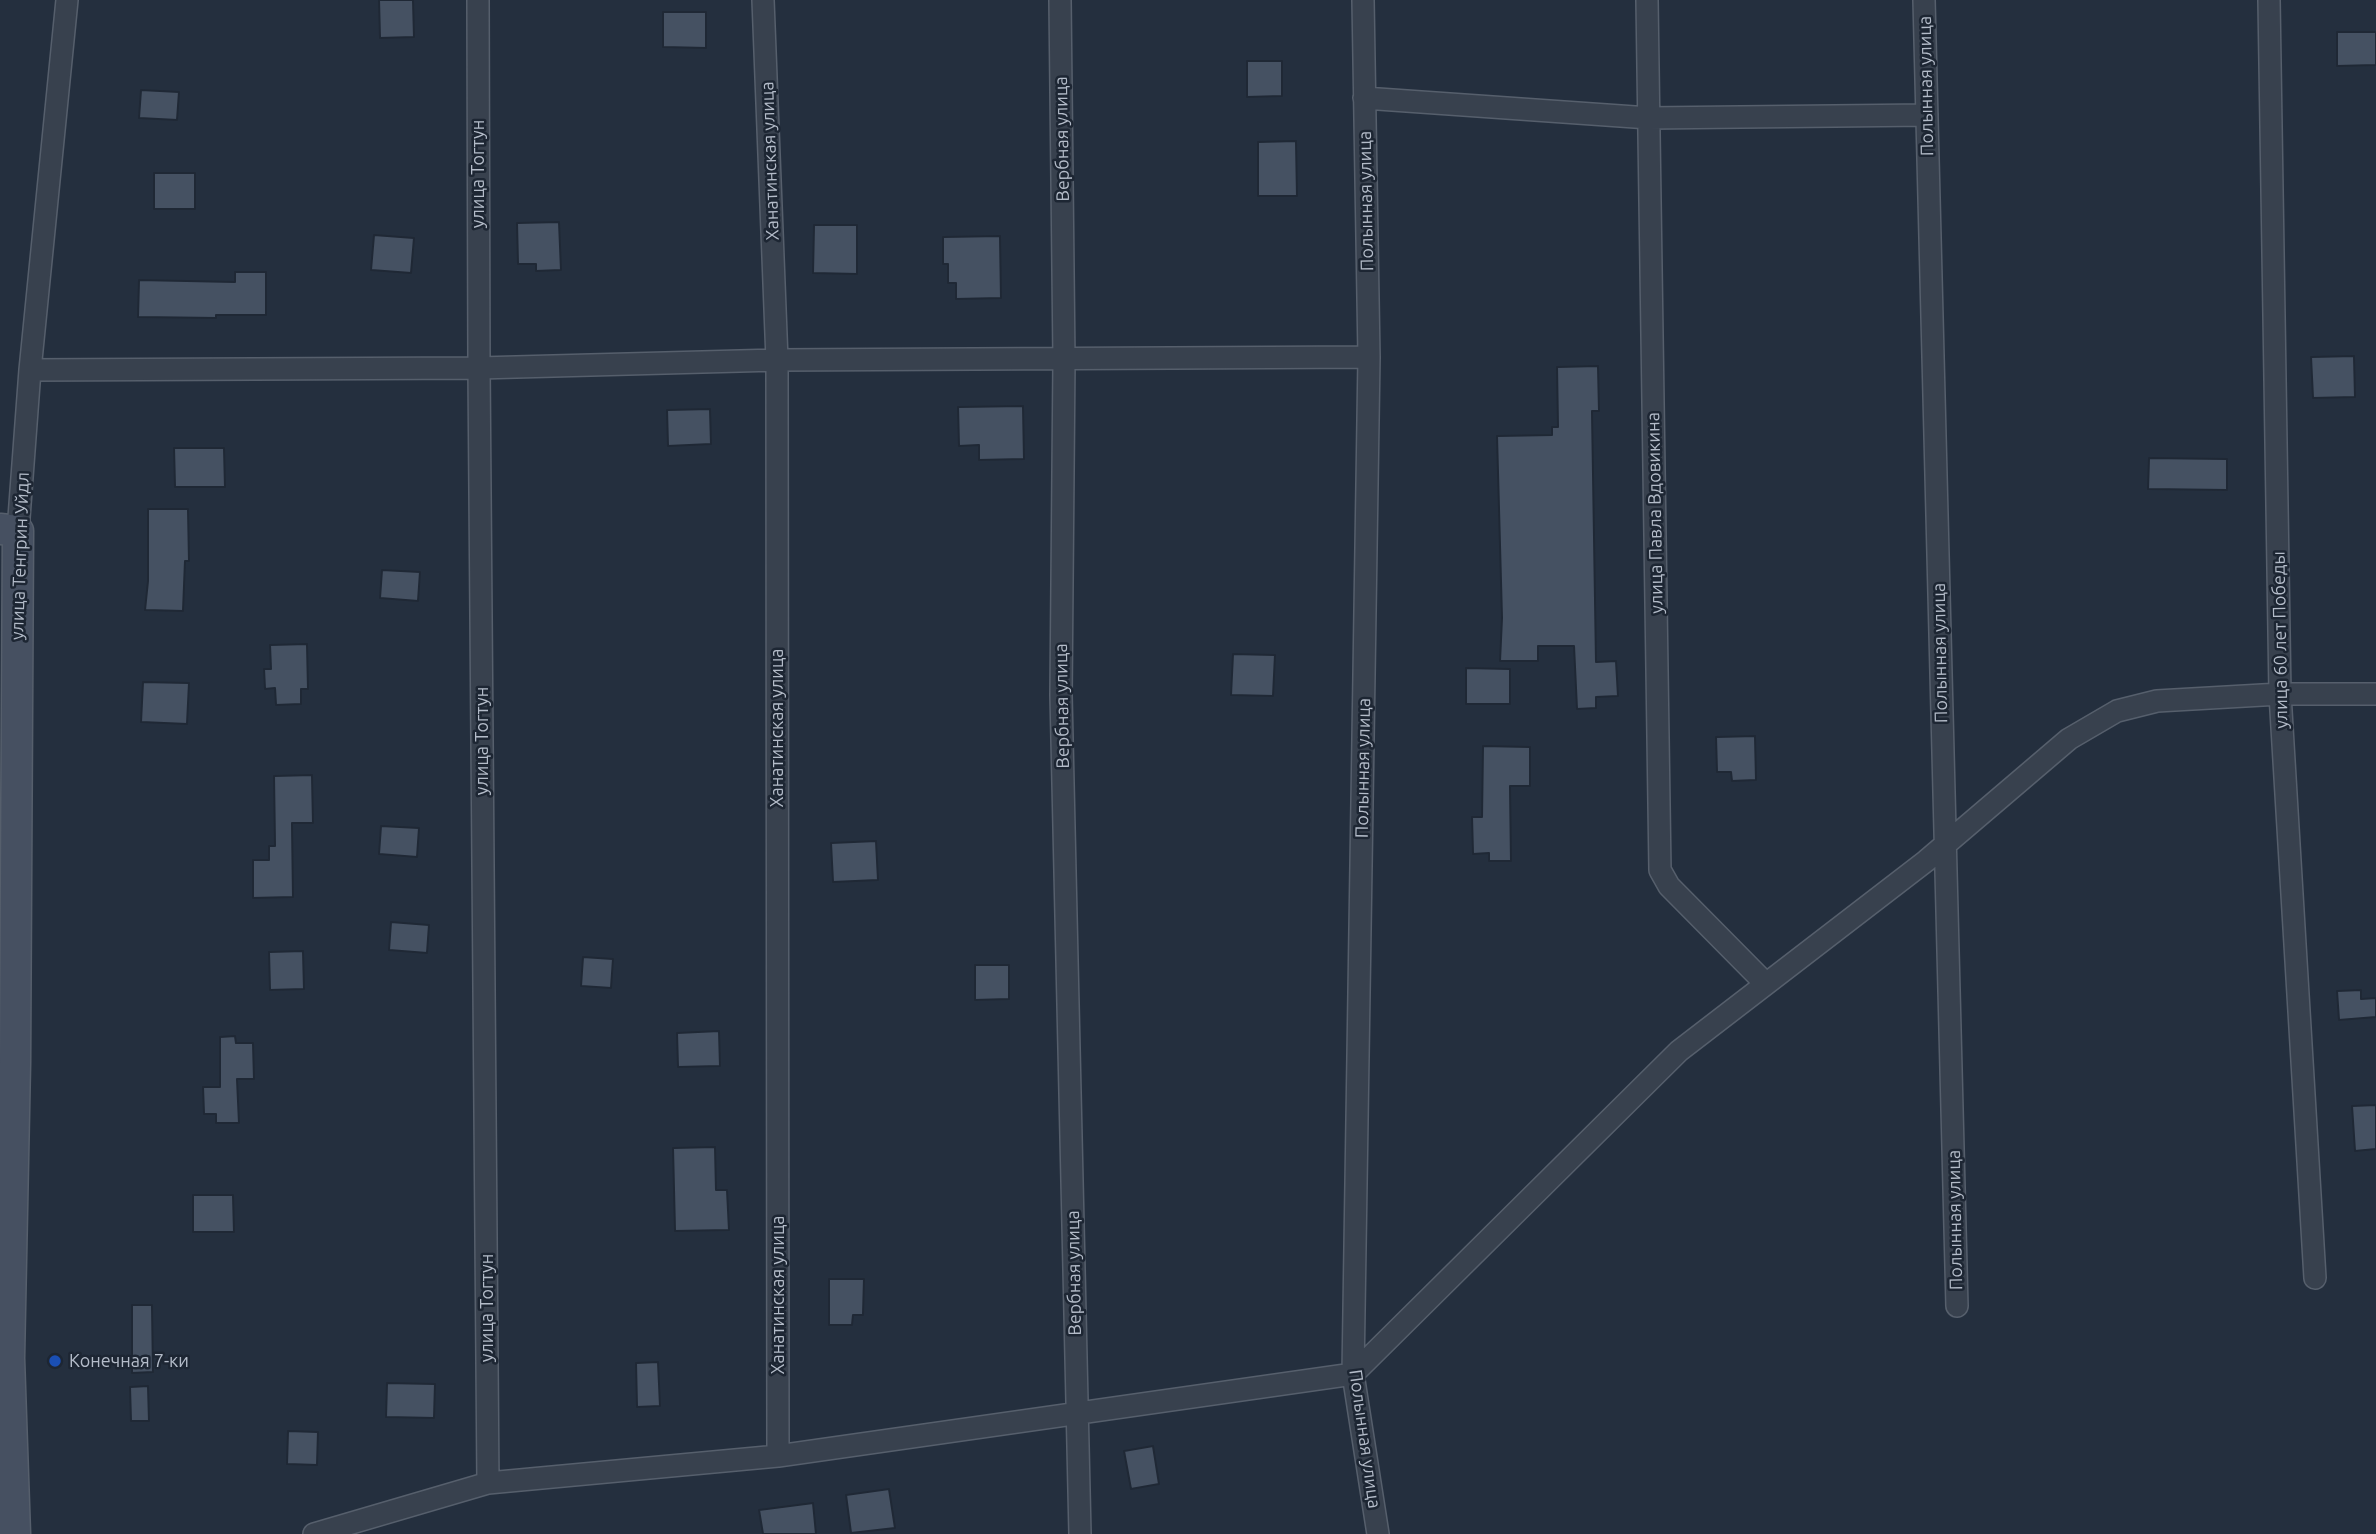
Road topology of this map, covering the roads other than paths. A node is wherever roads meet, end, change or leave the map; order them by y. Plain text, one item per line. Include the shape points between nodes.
1 (67, 0) edge
2 (478, 0) edge
3 (764, 0) edge
4 (1060, 0) edge
5 (1363, 0) edge
6 (1647, 0) edge
7 (1924, 0) edge
8 (2269, 0) edge
9 (1364, 98) junction
10 (1927, 115) junction
11 (1649, 118) junction
12 (1369, 356) junction
13 (777, 360) junction
14 (1064, 360) junction
15 (479, 368) junction
16 (30, 370) junction
17 (9, 530) edge
18 (2280, 694) junction
19 (2376, 695) edge
20 (7, 797) edge
21 (1945, 844) junction
22 (1765, 983) junction
23 (7, 1063) edge
24 (2315, 1278) dead end
25 (1957, 1306) dead end
26 (5, 1358) edge
27 (1353, 1374) junction
28 (1077, 1413) junction
29 (778, 1456) junction
30 (488, 1483) junction
31 (15, 1534) edge
32 (314, 1534) edge
33 (1080, 1534) edge
34 (1378, 1534) edge

1 - 16 street, улица Тенгрин Уйдл
2 - 15 street, улица Тогтун
3 - 13 street, Ханатинская улица
4 - 14 street, Вербная улица
5 - 9 street, Полынная улица
6 - 11 street, улица Павла Вдовикина
7 - 10 street, Полынная улица
8 - 18 street, улица 60 лет Победы
9 - 11 street
9 - 12 street, Полынная улица
10 - 11 street
10 - 21 street, Полынная улица
11 - 22 street, улица Павла Вдовикина via 1660,870 1669,886
12 - 14 street
12 - 27 street, Полынная улица
13 - 14 street
13 - 15 street
13 - 29 street, Ханатинская улица
14 - 28 street, Вербная улица via 1061,695
15 - 16 street
15 - 30 street, улица Тогтун
16 - 17 street, улица Тенгрин Уйдл
17 - 20 street, улица Тенгрин Уйдл
18 - 19 street
18 - 21 street via 2157,701 2117,711 2069,738
18 - 24 street, улица 60 лет Победы
20 - 23 street, улица Тенгрин Уйдл
21 - 22 street
21 - 25 street, Полынная улица
22 - 27 street via 1679,1051
23 - 26 street, улица Тенгрин Уйдл
26 - 31 street, улица Тенгрин Уйдл
27 - 28 street
27 - 34 street, Полынная улица
28 - 29 street
28 - 33 street, Вербная улица
29 - 30 street
30 - 32 street

